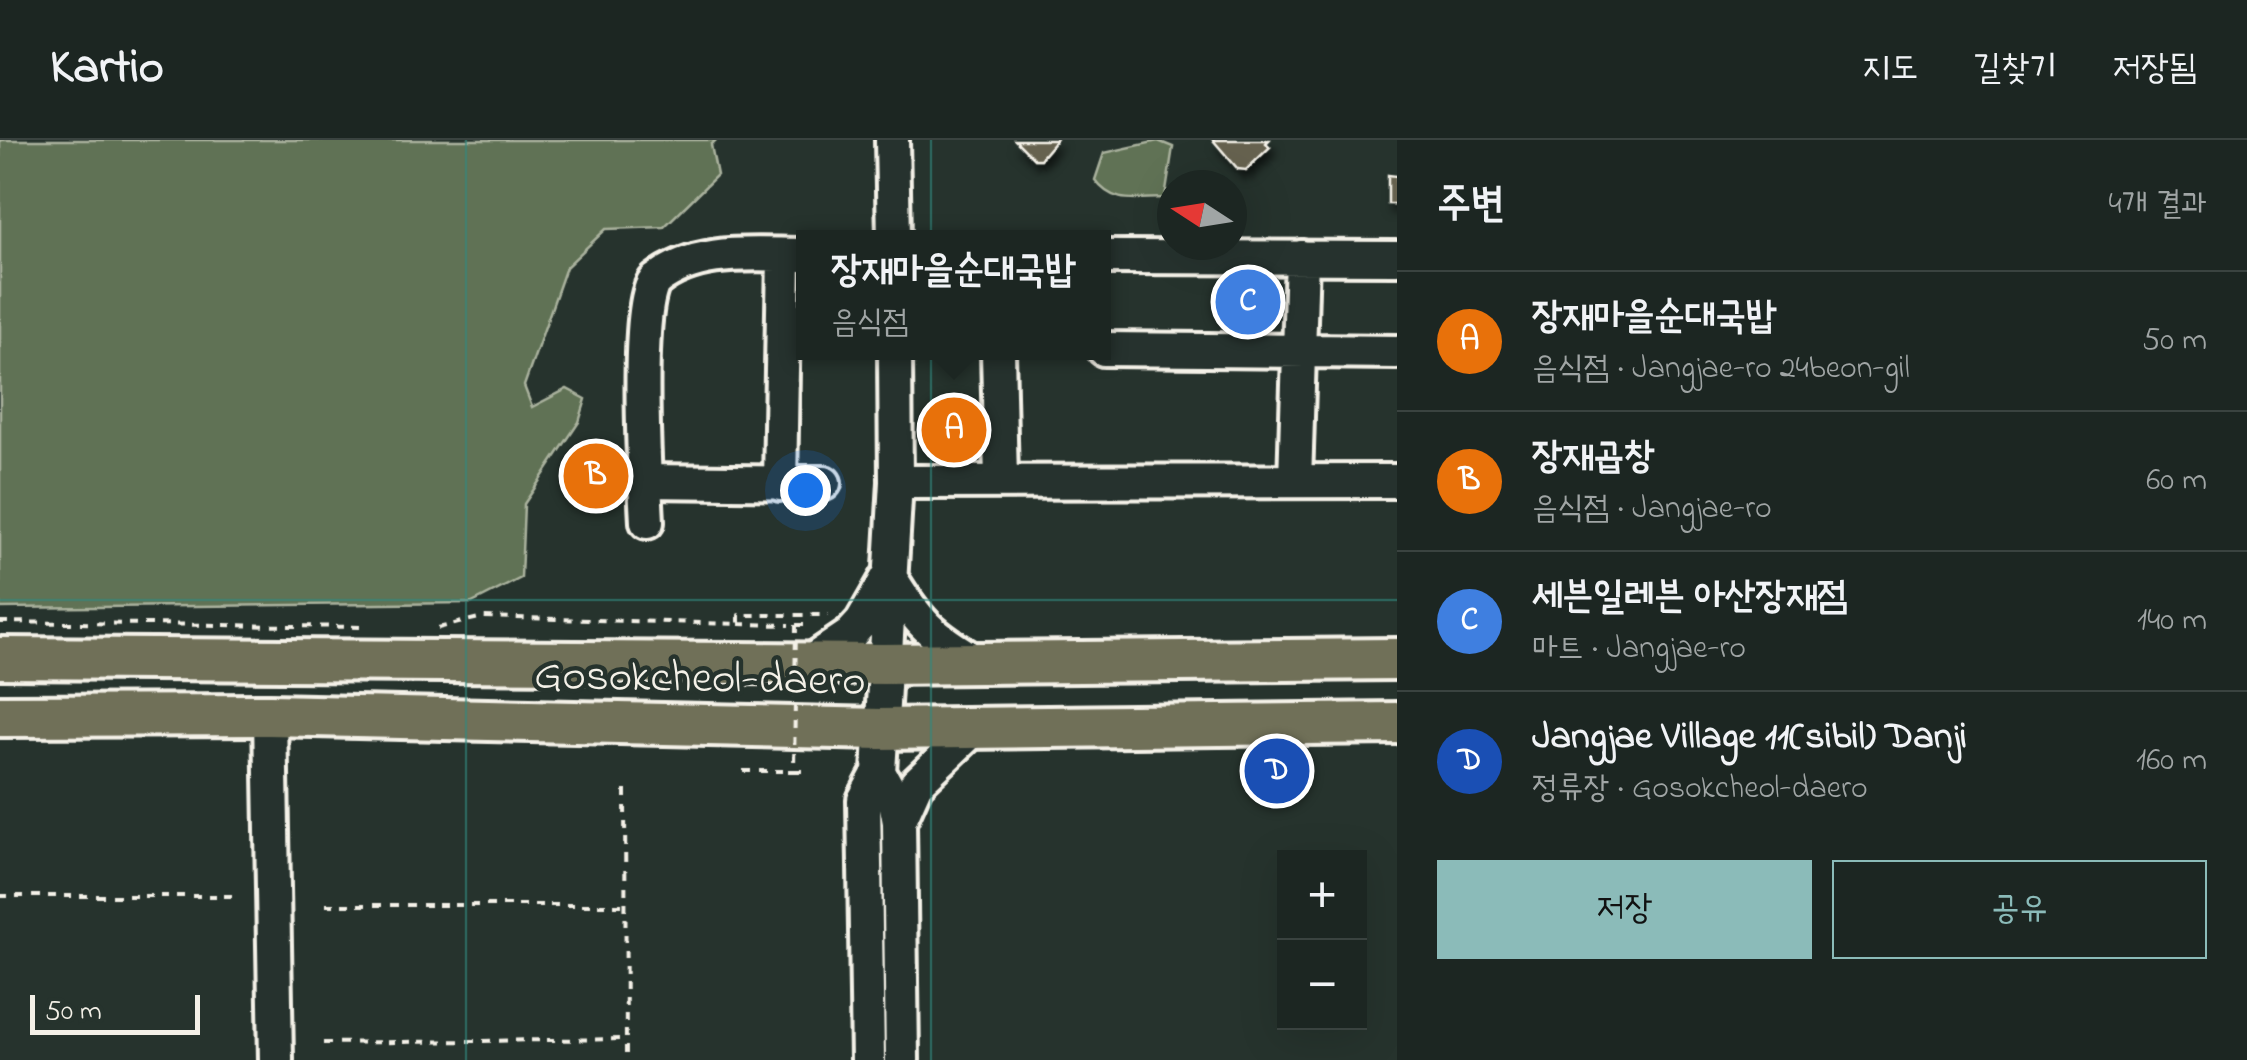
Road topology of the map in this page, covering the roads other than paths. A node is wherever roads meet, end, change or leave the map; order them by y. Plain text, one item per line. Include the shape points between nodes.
1 (892, 140) edge
2 (894, 230) edge
3 (794, 255) edge
4 (1111, 257) edge
5 (1302, 258) junction
6 (1397, 258) edge
7 (1111, 349) edge
8 (1300, 350) junction
9 (1397, 352) edge
10 (895, 360) edge
11 (998, 360) edge
12 (1000, 480) junction
13 (645, 481) junction
14 (1295, 481) junction
15 (1397, 481) edge
16 (896, 482) junction
17 (824, 483) dead end
18 (780, 484) junction
19 (647, 522) dead end
20 (890, 575) junction
21 (810, 644) junction
22 (0, 658) edge
23 (1397, 659) edge
24 (978, 663) junction
25 (883, 664) junction
26 (270, 714) junction
27 (0, 716) edge
28 (1397, 723) edge
29 (975, 728) junction
30 (880, 730) junction
31 (878, 772) junction
32 (899, 822) junction
33 (276, 1060) edge
34 (868, 1060) edge
35 (902, 1060) edge

1 - 2 street
3 - 13 street via 705,256 648,290
3 - 18 street
4 - 5 street
5 - 6 street
5 - 8 street
7 - 8 street
8 - 9 street
8 - 14 street
10 - 16 street
11 - 12 street
12 - 14 street
12 - 16 street
13 - 18 street
13 - 19 street
14 - 15 street
16 - 20 street
17 - 18 street
20 - 21 street via 850,635
20 - 24 street via 930,633
20 - 25 street
21 - 22 main road, Gosokcheol-daero
21 - 25 main road, Gosokcheol-daero
23 - 24 main road, Gosokcheol-daero
24 - 25 main road, Gosokcheol-daero
25 - 30 street
26 - 27 main road, Gosokcheol-daero
26 - 30 main road, Gosokcheol-daero
26 - 33 street
28 - 29 main road, Gosokcheol-daero
29 - 30 main road, Gosokcheol-daero
29 - 32 street via 916,784
30 - 31 street
31 - 32 street
31 - 34 street via 864,800
32 - 35 street

